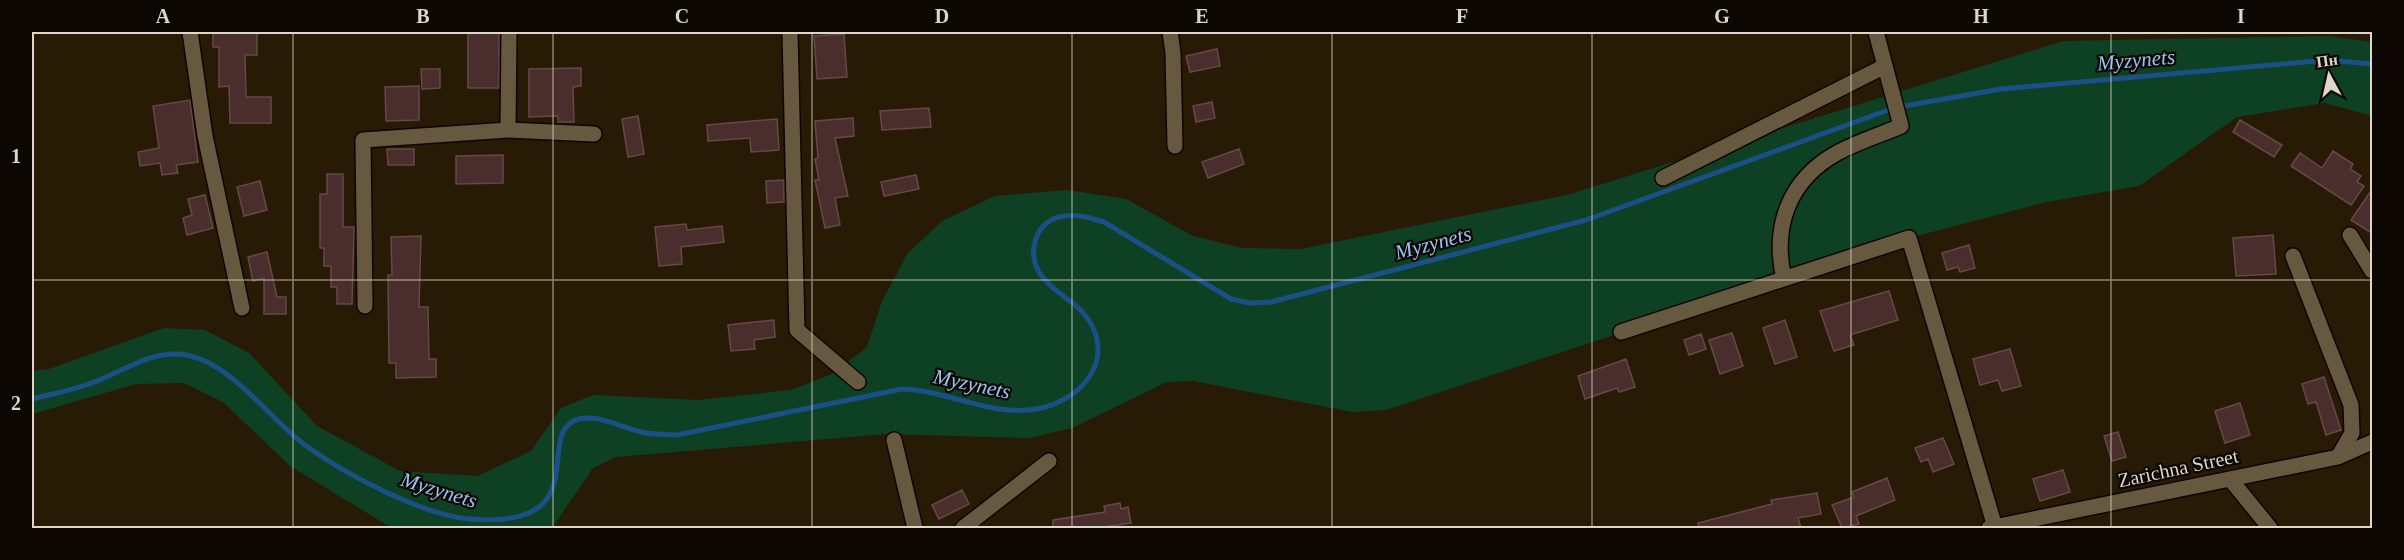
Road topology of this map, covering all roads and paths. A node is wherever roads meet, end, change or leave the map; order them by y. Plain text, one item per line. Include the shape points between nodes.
1 (190, 32) edge
2 (508, 32) edge
3 (790, 32) edge
4 (1170, 32) edge
5 (1876, 32) edge
6 (1885, 66) junction
7 (508, 130) junction
8 (594, 134) dead end
9 (1175, 146) dead end
10 (1663, 177) dead end
11 (2350, 235) dead end
12 (2293, 256) dead end
13 (2373, 271) edge
14 (1784, 279) junction
15 (365, 306) dead end
16 (242, 308) dead end
17 (1621, 332) dead end
18 (858, 382) dead end
19 (894, 440) dead end
20 (2373, 442) edge
21 (2337, 457) junction
22 (1049, 461) dead end
23 (2230, 479) junction
24 (915, 528) edge
25 (963, 528) edge
26 (1992, 528) edge
27 (2270, 528) edge

1 - 16 street via 205,136
2 - 7 street
3 - 18 street via 797,330
4 - 9 street
5 - 6 street
6 - 10 street
6 - 14 street via 1901,126 1836,154 1808,175 1788,204 1779,234 1778,256
7 - 8 street
7 - 15 street via 363,140
11 - 13 street
12 - 21 street via 2351,405 2352,433
14 - 17 street
14 - 26 street via 1909,238
19 - 24 street
20 - 21 street, Zarichna Street
21 - 23 street, Zarichna Street
22 - 25 street
23 - 26 street, Zarichna Street
23 - 27 street

